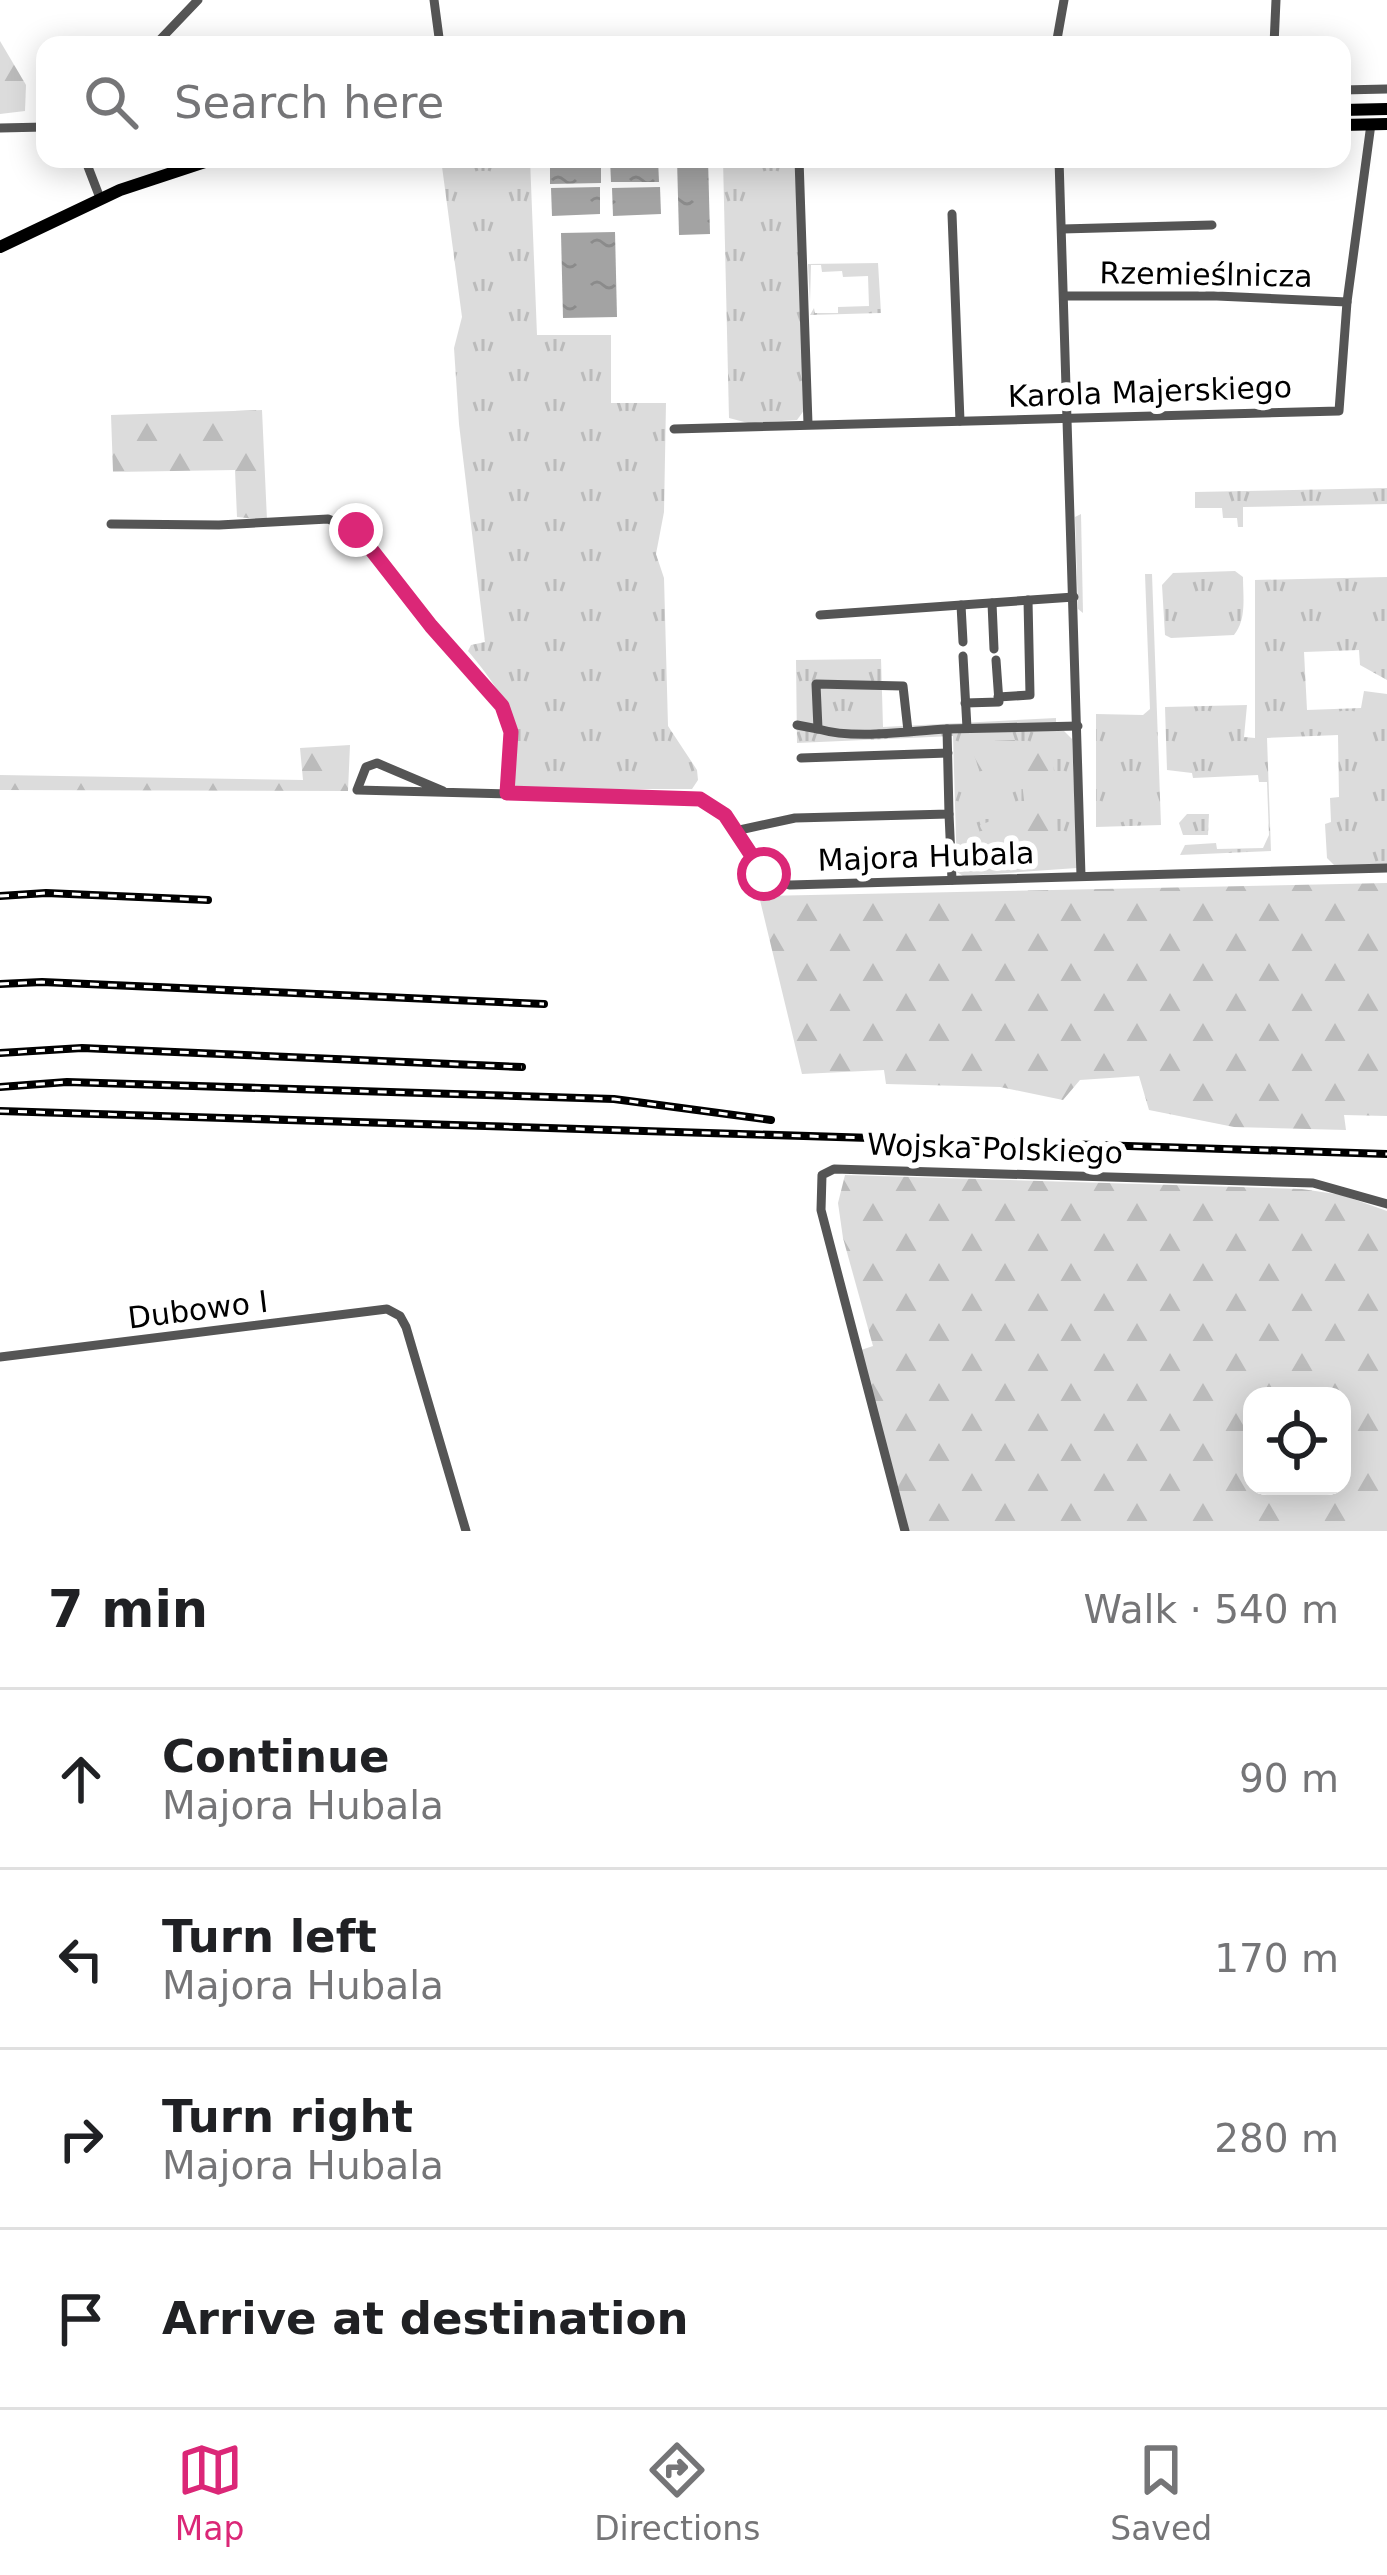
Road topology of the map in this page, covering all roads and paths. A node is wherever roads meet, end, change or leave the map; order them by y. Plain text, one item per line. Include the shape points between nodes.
1 (198, 0) edge
2 (434, 0) edge
3 (1064, 0) edge
4 (1276, 0) edge
5 (164, 36) edge
6 (439, 36) edge
7 (1058, 36) edge
8 (1274, 36) edge
9 (1387, 89) edge
10 (1351, 90) edge
11 (1387, 109) edge
12 (1351, 110) edge
13 (1371, 124) junction
14 (1387, 124) edge
15 (1351, 125) edge
16 (36, 127) edge
17 (0, 128) edge
18 (88, 168) edge
19 (188, 168) edge
20 (799, 168) edge
21 (1059, 168) edge
22 (100, 198) junction
23 (952, 214) dead end
24 (1212, 225) dead end
25 (1062, 229) junction
26 (0, 247) edge
27 (1064, 296) junction
28 (1347, 302) junction
29 (1068, 419) junction
30 (960, 421) junction
31 (808, 424) junction
32 (674, 428) dead end
33 (111, 524) dead end
34 (1074, 597) junction
35 (1028, 600) junction
36 (992, 603) junction
37 (961, 605) junction
38 (820, 615) dead end
39 (963, 642) dead end
40 (963, 656) dead end
41 (998, 697) junction
42 (964, 703) junction
43 (797, 725) dead end
44 (1078, 726) junction
45 (967, 728) junction
46 (818, 729) junction
47 (947, 729) junction
48 (908, 731) junction
49 (948, 753) junction
50 (801, 758) dead end
51 (443, 791) junction
52 (507, 793) junction
53 (949, 814) junction
54 (735, 831) junction
55 (1387, 868) edge
56 (1081, 876) junction
57 (952, 880) junction
58 (1387, 1204) edge
59 (0, 1358) edge
60 (466, 1531) edge
61 (905, 1531) edge

1 - 5 street
2 - 6 street
3 - 7 street
4 - 8 street
9 - 10 street
11 - 12 main road
13 - 14 main road
13 - 15 main road
13 - 28 street, Karola Majerskiego
16 - 17 street
18 - 22 street
19 - 22 main road
20 - 31 street
21 - 25 street
22 - 26 main road
23 - 30 street
24 - 25 street
25 - 27 street
27 - 28 street, Rzemieślnicza
27 - 29 street
28 - 29 street, Karola Majerskiego via 1339,411
29 - 30 street, Karola Majerskiego
29 - 34 street
30 - 31 street, Karola Majerskiego
31 - 32 street, Karola Majerskiego
33 - 52 street via 328,519 356,530 502,706 511,732
34 - 35 street
34 - 44 street
35 - 36 street
35 - 41 street via 1030,694
36 - 37 street
36 - 41 street
37 - 38 street
37 - 39 street
40 - 42 street
41 - 42 street
42 - 45 street
43 - 46 street
44 - 45 street
44 - 56 street
45 - 47 street
46 - 48 street
46 - 48 street via 816,683 897,684 905,689
47 - 48 street
47 - 49 street
49 - 50 street
49 - 53 street
51 - 51 street, Majora Hubala via 377,763 366,767 357,790
51 - 52 street, Majora Hubala
52 - 54 street, Majora Hubala via 700,799
53 - 54 street via 795,818
53 - 57 street
54 - 57 street, Majora Hubala via 758,868 780,883
55 - 56 street, Majora Hubala
56 - 57 street, Majora Hubala
58 - 61 street, Wojska Polskiego via 1313,1183 834,1169 822,1175 821,1210
59 - 60 street, Dubowo I via 380,1309 400,1316

